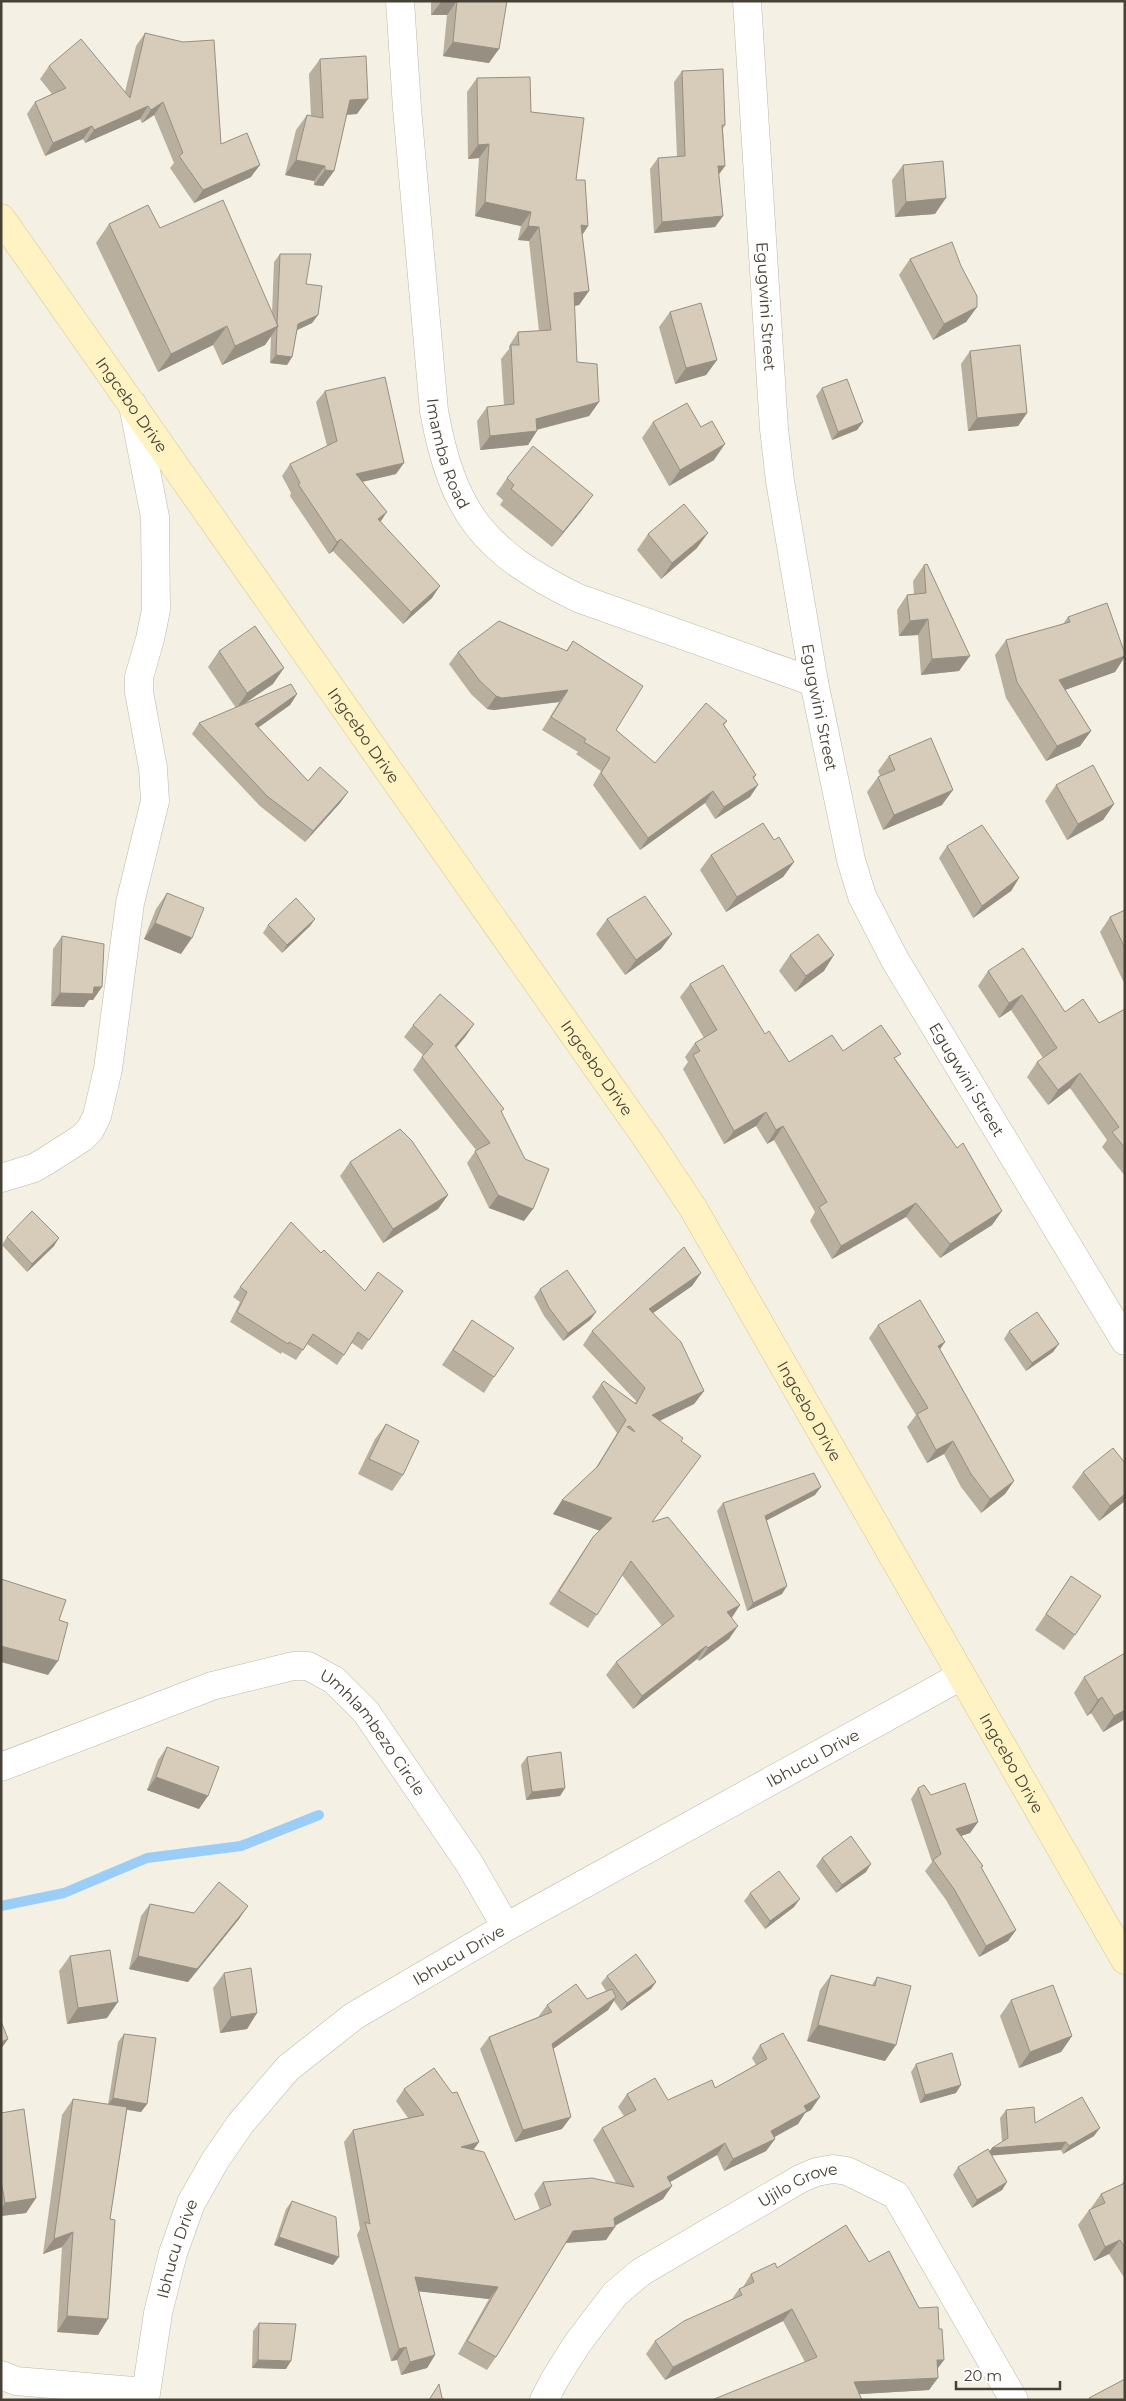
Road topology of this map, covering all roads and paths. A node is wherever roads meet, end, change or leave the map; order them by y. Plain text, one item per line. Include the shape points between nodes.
1 (400, 1) edge
2 (747, 1) edge
3 (1, 218) edge
4 (132, 405) junction
5 (814, 682) junction
6 (1, 1178) edge
7 (1125, 1341) edge
8 (961, 1676) junction
9 (1, 1767) edge
10 (506, 1927) junction
11 (1125, 1960) edge
12 (1, 2375) edge
13 (145, 2396) edge
14 (1006, 2397) edge
15 (544, 2400) edge

1 - 5 street, Imamba Road via 434,411 443,455 468,515 504,553 570,594
2 - 5 street, Egugwini Street via 774,429
3 - 4 main road, Ingcebo Drive
4 - 6 street via 155,517 156,610 139,677 139,692 156,787 155,801 130,903 108,1069 97,1116 82,1138 34,1168
4 - 8 main road, Ingcebo Drive via 693,1208
5 - 7 street, Egugwini Street via 851,860 862,896 877,927
8 - 10 street, Ibhucu Drive
8 - 11 main road, Ingcebo Drive
9 - 10 street, Umhlambezo Circle via 212,1686 293,1666 308,1666 334,1680 366,1712 470,1863
10 - 13 street, Ibhucu Drive via 354,2016 288,2068 241,2123 191,2203 173,2252 158,2313
12 - 13 street via 16,2381
14 - 15 street, Ujilo Grove via 896,2195 853,2174 833,2169 800,2179 641,2272 615,2294 577,2344

